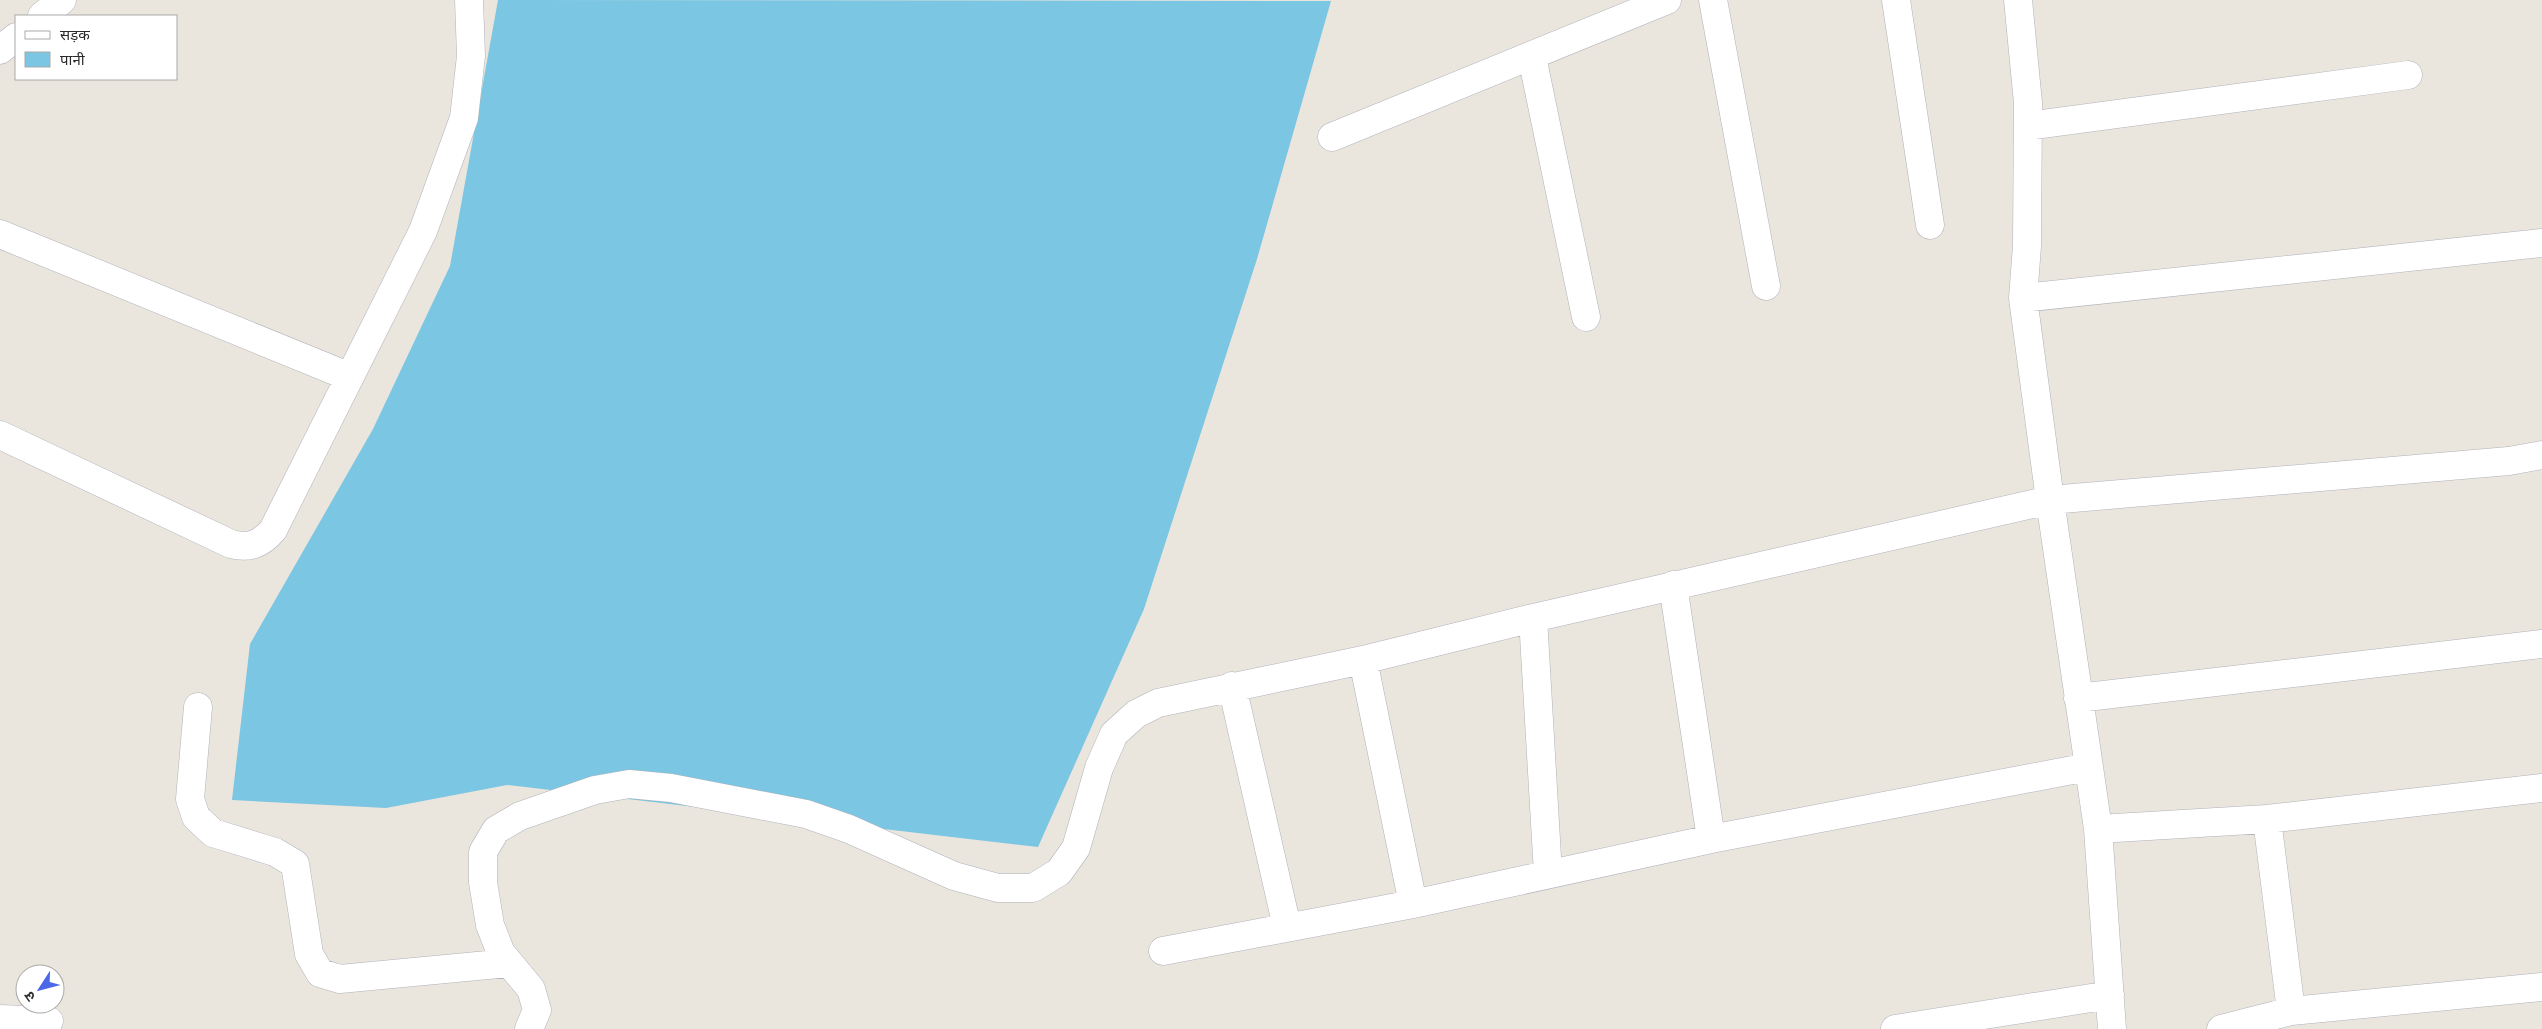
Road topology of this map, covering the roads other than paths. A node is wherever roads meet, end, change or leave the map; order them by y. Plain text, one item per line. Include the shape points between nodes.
1 (62, 0) edge
2 (470, 0) edge
3 (1667, 0) edge
4 (1713, 0) edge
5 (1896, 0) edge
6 (2018, 0) edge
7 (43, 15) edge
8 (15, 38) edge
9 (0, 50) edge
10 (1532, 57) junction
11 (2408, 74) dead end
12 (2028, 126) junction
13 (1332, 137) dead end
14 (1930, 225) dead end
15 (0, 234) edge
16 (2542, 243) edge
17 (1766, 286) dead end
18 (2023, 298) junction
19 (1586, 317) dead end
20 (350, 377) junction
21 (0, 435) edge
22 (2542, 455) edge
23 (2050, 500) junction
24 (1673, 585) junction
25 (1533, 618) junction
26 (2542, 644) edge
27 (1364, 660) junction
28 (1232, 686) junction
29 (2078, 698) junction
30 (198, 707) dead end
31 (2088, 767) junction
32 (2542, 788) edge
33 (2267, 819) junction
34 (2098, 829) junction
35 (1711, 839) junction
36 (1548, 874) junction
37 (1413, 904) junction
38 (1287, 927) junction
39 (1163, 951) dead end
40 (509, 963) junction
41 (2542, 987) edge
42 (2110, 995) junction
43 (2291, 1011) junction
44 (0, 1018) edge
45 (49, 1021) dead end
46 (529, 1029) edge
47 (1895, 1029) edge
48 (2112, 1029) edge
49 (2221, 1029) edge

1 - 7 street
2 - 20 street via 470,56 464,118 423,231
3 - 10 street
4 - 17 street
5 - 14 street
6 - 12 street
8 - 9 street
10 - 13 street
10 - 19 street
11 - 12 street
12 - 18 street
15 - 20 street
16 - 18 street
18 - 23 street
20 - 21 street via 272,530 253,546 231,544
22 - 23 street via 2509,461
23 - 24 street
23 - 29 street
24 - 25 street
24 - 35 street
25 - 27 street
25 - 36 street
26 - 29 street
27 - 28 street
27 - 37 street
28 - 38 street
28 - 40 street via 1158,703 1136,714 1114,734 1099,768 1076,848 1059,872 1033,888 998,888 954,876 850,829 806,814 671,788 629,784 595,790 520,816 496,830 483,852 483,882 490,925 501,953
29 - 31 street
30 - 40 street via 190,798 196,817 213,834 275,852 295,864 308,954 320,973 340,979
31 - 34 street
31 - 35 street
32 - 33 street
33 - 34 street
33 - 43 street
34 - 42 street
35 - 36 street
36 - 37 street
37 - 38 street
38 - 39 street
40 - 46 street via 531,988 537,1010
41 - 43 street
42 - 47 street
42 - 48 street
43 - 49 street
44 - 45 street

